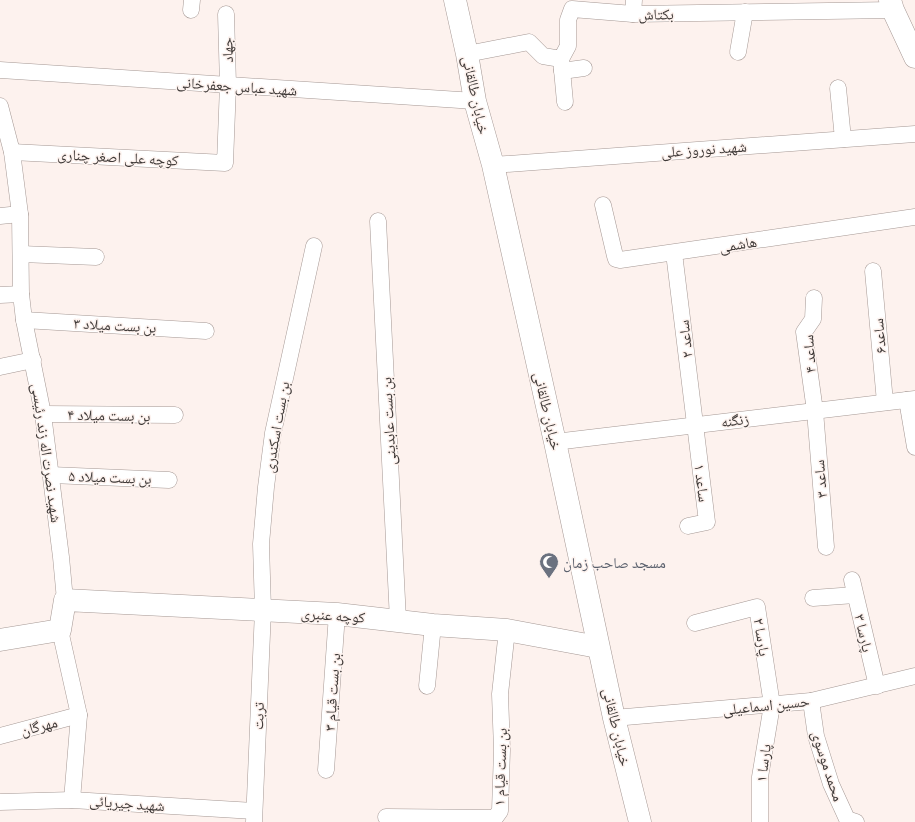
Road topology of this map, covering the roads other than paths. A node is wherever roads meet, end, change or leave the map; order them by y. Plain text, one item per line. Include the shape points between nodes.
1 (455, 0) edge
2 (892, 5) edge
3 (634, 7) edge
4 (745, 12) junction
5 (226, 14) dead end
6 (738, 52) dead end
7 (467, 54) junction
8 (915, 57) edge
9 (562, 65) junction
10 (584, 68) dead end
11 (0, 70) edge
12 (228, 85) junction
13 (838, 88) dead end
14 (474, 101) junction
15 (565, 102) dead end
16 (0, 106) edge
17 (915, 134) edge
18 (843, 139) junction
19 (12, 152) junction
20 (225, 163) joint
21 (492, 165) junction
22 (604, 205) dead end
23 (20, 214) junction
24 (0, 216) edge
25 (915, 217) edge
26 (378, 221) dead end
27 (314, 246) dead end
28 (674, 253) junction
29 (21, 254) junction
30 (96, 257) dead end
31 (873, 271) dead end
32 (21, 294) junction
33 (0, 295) edge
34 (814, 298) dead end
35 (24, 320) junction
36 (206, 331) dead end
37 (33, 360) junction
38 (0, 367) edge
39 (911, 399) edge
40 (885, 402) junction
41 (815, 411) junction
42 (43, 414) junction
43 (174, 415) dead end
44 (694, 425) junction
45 (555, 442) junction
46 (915, 447) edge
47 (51, 475) junction
48 (170, 480) dead end
49 (688, 526) dead end
50 (826, 547) dead end
51 (812, 598) dead end
52 (65, 600) junction
53 (263, 610) junction
54 (337, 614) junction
55 (398, 620) junction
56 (696, 623) dead end
57 (433, 625) junction
58 (60, 630) junction
59 (507, 630) junction
60 (0, 640) edge
61 (598, 647) junction
62 (915, 676) edge
63 (427, 686) dead end
64 (877, 686) junction
65 (811, 701) junction
66 (772, 705) junction
67 (78, 715) junction
68 (614, 718) junction
69 (0, 736) edge
70 (326, 770) dead end
71 (72, 800) junction
72 (0, 802) edge
73 (254, 817) edge
74 (386, 817) dead end
75 (850, 821) edge
76 (640, 822) edge
77 (760, 822) edge

1 - 7 main road, خیابان طالقانی
2 - 4 street, بکتاش
2 - 8 main road
3 - 4 street, بکتاش
3 - 9 street, بکتاش via 572,9 568,20 568,46
4 - 6 street
5 - 12 street, جهاد
7 - 9 street via 529,42 544,56
7 - 14 main road, خیابان طالقانی
9 - 10 street
9 - 15 street
11 - 12 street, شهید عباس جعفرخانی
12 - 14 street, شهید عباس جعفرخانی
12 - 20 street, جهاد
13 - 18 street
14 - 21 main road, خیابان طالقانی
16 - 19 street, شهید نصرت اله زند رئیسی
17 - 18 street, شهید نوروز علی
18 - 21 street, شهید نوروز علی
19 - 20 street, کوچه علی اصغر چناری
19 - 23 street, شهید نصرت اله زند رئیسی
21 - 45 main road, خیابان طالقانی
22 - 28 street, هاشمی via 616,259
23 - 24 street
23 - 29 street, شهید نصرت اله زند رئیسی
25 - 28 street, هاشمی
26 - 55 street, بن بست عابدینی
27 - 53 street, بن بست اسکندری via 273,433 261,544
28 - 44 street, ساعد ۲
29 - 30 street
29 - 32 street, شهید نصرت اله زند رئیسی
31 - 40 street, ساعد۶
32 - 33 street
32 - 35 street, شهید نصرت اله زند رئیسی
34 - 41 street, ساعد ۴ via 813,319 804,332
35 - 36 street, بن بست میلاد ۳
35 - 37 street, شهید نصرت اله زند رئیسی
37 - 38 street
37 - 42 street, شهید نصرت اله زند رئیسی
39 - 40 street, زنگنه
39 - 46 street
40 - 41 street, زنگنه
41 - 44 street, زنگنه
41 - 50 street, ساعد ۳
42 - 43 street, بن بست میلاد ۴
42 - 47 street, شهید نصرت اله زند رئیسی
44 - 45 street, زنگنه
44 - 49 street, ساعد ۱ via 707,522
45 - 61 main road, خیابان طالقانی
47 - 48 street, بن بست میلاد ۵
47 - 52 street, شهید نصرت اله زند رئیسی
51 - 64 street, پارسا ۳ via 854,587
52 - 53 main road, کوچه عنبری
52 - 58 main road, شهید نصرت اله زند رئیسی
53 - 54 main road, کوچه عنبری
53 - 73 street, تربت
54 - 55 main road, کوچه عنبری
54 - 70 street, بن بست قیام ۳
55 - 57 main road, کوچه عنبری
56 - 66 street, پارسا ۲ via 757,607
57 - 59 main road, کوچه عنبری
57 - 63 street
58 - 60 main road
58 - 67 street, شهید نصرت اله زند رئیسی
59 - 61 main road, کوچه عنبری
59 - 74 street, بن بست قیام ۱ via 500,694 500,811 495,818
61 - 68 main road, خیابان طالقانی
62 - 64 street, حسین اسماعیلی
64 - 65 street, حسین اسماعیلی
65 - 66 street, حسین اسماعیلی
65 - 75 street, محمد موسوی via 816,736 831,784
66 - 68 street, حسین اسماعیلی
66 - 77 street, پارسا ۱ via 760,777
67 - 69 street, مهرگان
67 - 71 street, شهید نصرت اله زند رئیسی
68 - 76 main road, خیابان طالقانی
71 - 72 street, شهید جیریائی
71 - 73 street, شهید جیریائی

